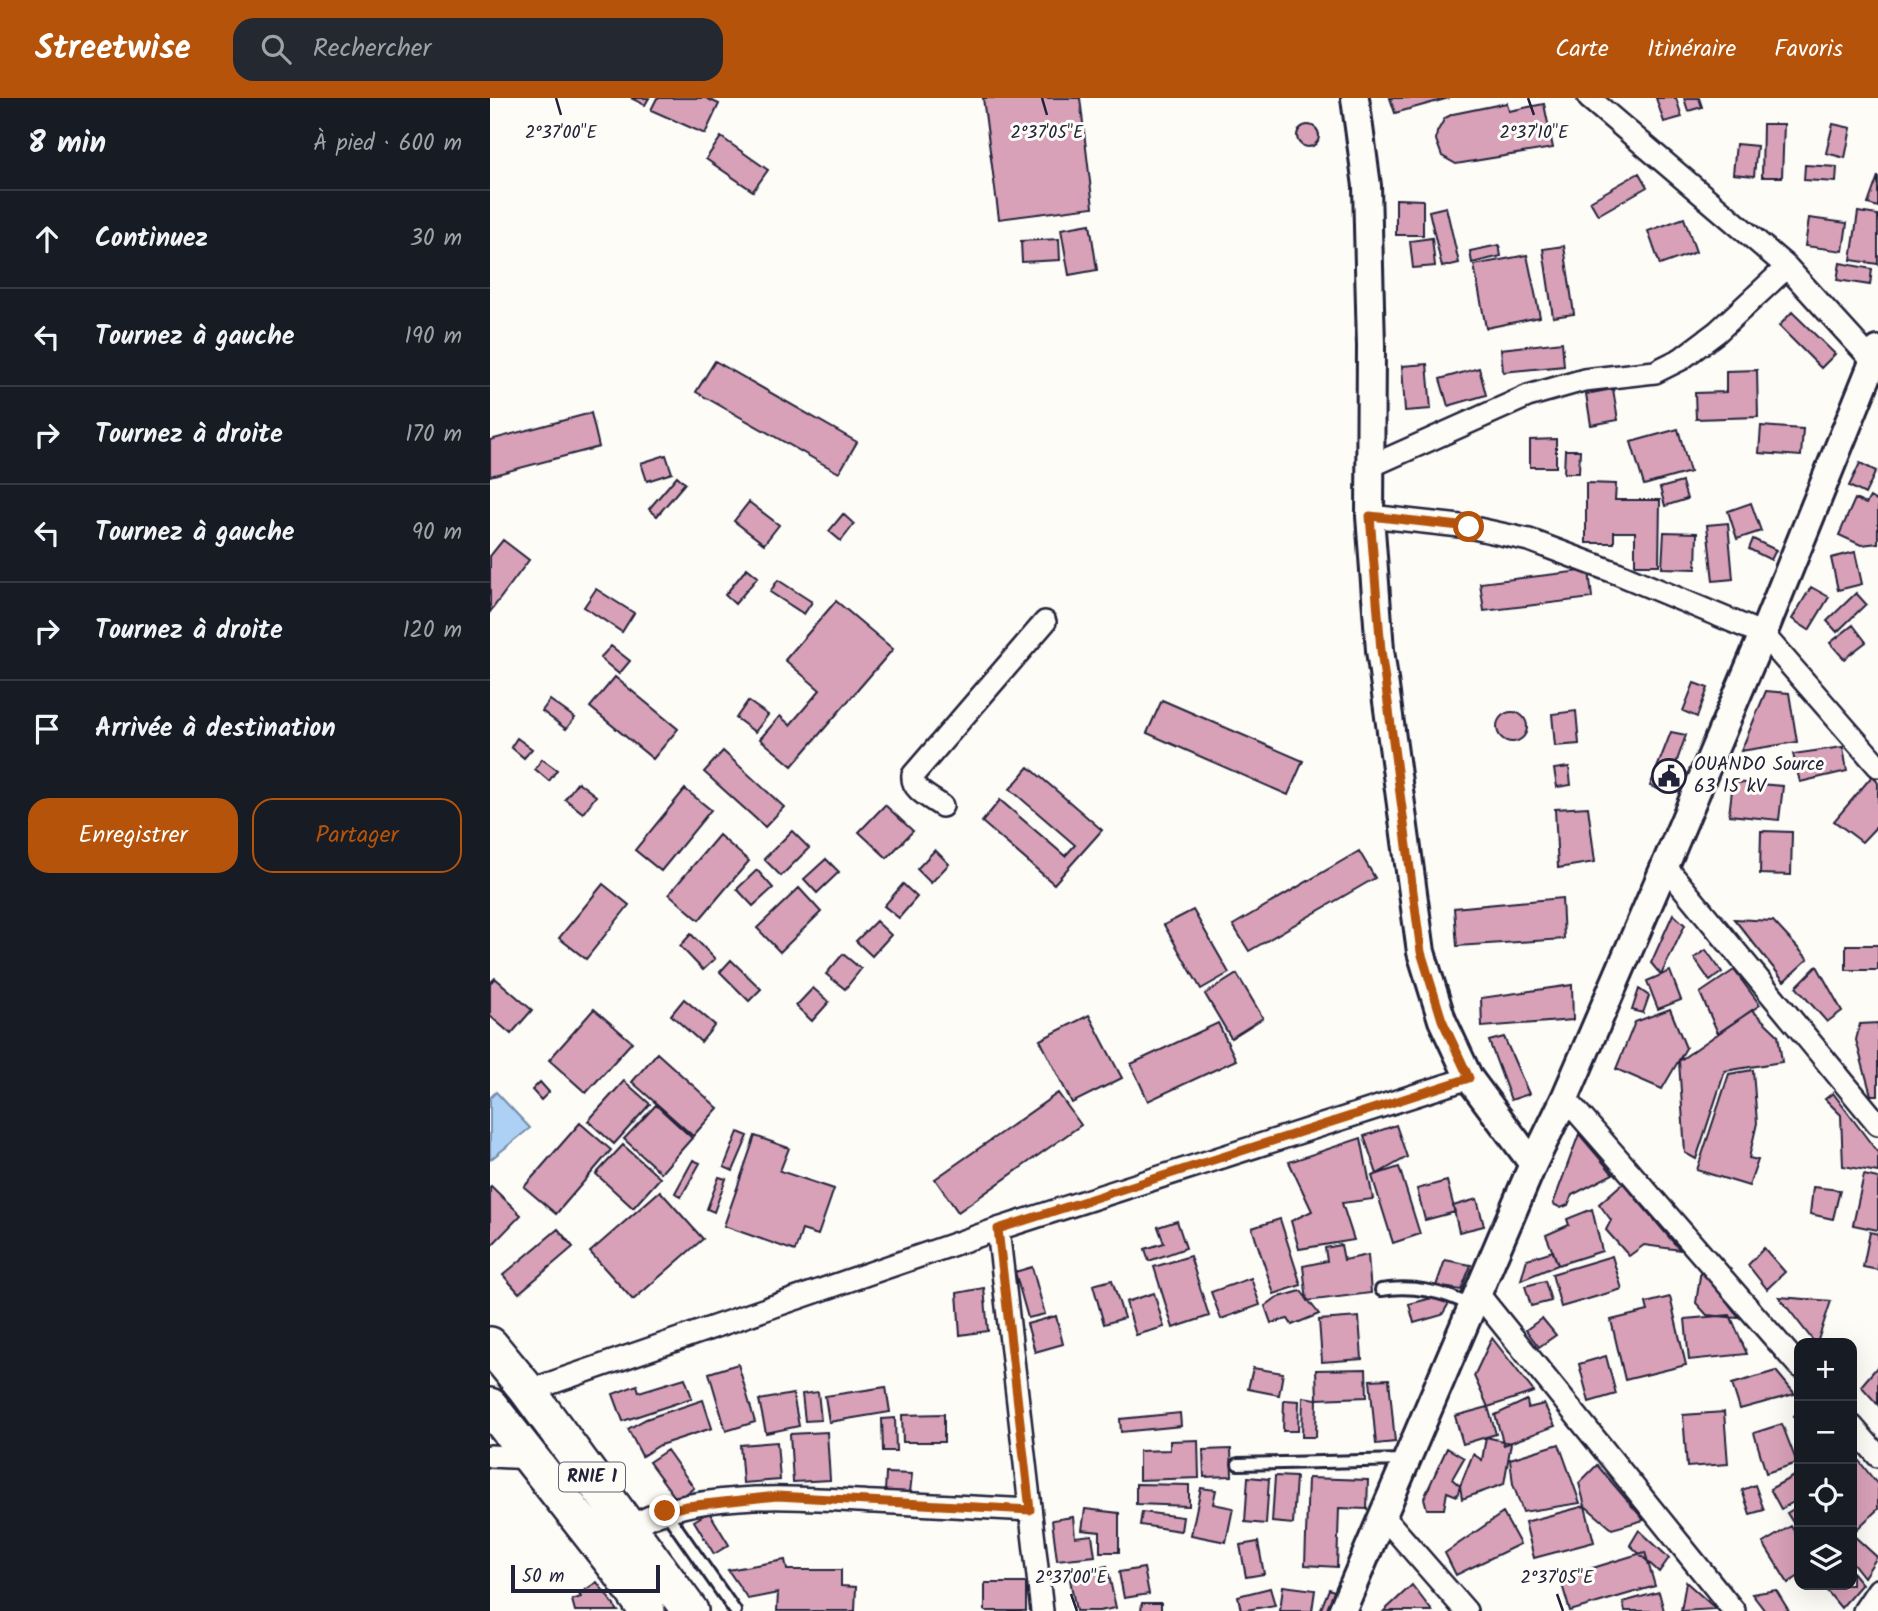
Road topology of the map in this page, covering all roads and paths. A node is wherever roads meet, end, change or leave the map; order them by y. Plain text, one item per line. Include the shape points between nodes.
1 (1354, 98) edge
2 (1589, 98) edge
3 (1787, 267) junction
4 (1876, 359) edge
5 (1369, 467) junction
6 (1370, 516) junction
7 (1045, 622) dead end
8 (1763, 634) junction
9 (1878, 766) edge
10 (942, 806) dead end
11 (1665, 866) junction
12 (1469, 1078) junction
13 (1566, 1098) junction
14 (1878, 1124) edge
15 (1534, 1164) junction
16 (998, 1229) junction
17 (1381, 1290) dead end
18 (1476, 1301) junction
19 (490, 1345) edge
20 (1794, 1360) edge
21 (528, 1391) junction
22 (490, 1406) edge
23 (1857, 1432) edge
24 (490, 1455) edge
25 (1878, 1456) edge
26 (531, 1458) junction
27 (1407, 1460) junction
28 (1238, 1464) dead end
29 (1030, 1510) junction
30 (665, 1511) junction
31 (1383, 1516) junction
32 (630, 1527) junction
33 (1878, 1590) edge
34 (647, 1611) edge
35 (690, 1611) edge
36 (735, 1611) edge
37 (1042, 1611) edge
38 (1342, 1611) edge
39 (1466, 1611) edge
40 (1734, 1611) edge
41 (1864, 1611) edge

1 - 5 street via 1367,187
2 - 3 street
3 - 4 street
3 - 5 street via 1717,332 1655,372 1584,380 1528,396
4 - 8 street
5 - 6 street
6 - 8 street via 1469,527 1529,540
6 - 12 street via 1381,650 1421,952 1442,1020
7 - 10 street via 913,775 914,787
8 - 9 street
8 - 11 street
11 - 13 street
11 - 14 street
12 - 15 street
12 - 16 street
13 - 15 street
13 - 20 street
15 - 18 street
16 - 21 street
16 - 29 street
17 - 18 lane via 1401,1287
18 - 27 street
18 - 40 street
19 - 21 highway, RNIE 1
21 - 32 highway, RNIE 1
22 - 26 highway, RNIE 1
23 - 25 street
24 - 26 street
26 - 34 highway, RNIE 1
27 - 28 lane
27 - 31 street
29 - 30 street via 777,1496
29 - 37 street
30 - 32 street
30 - 36 lane
31 - 38 street
31 - 39 street
32 - 35 highway, RNIE 1
33 - 41 street

